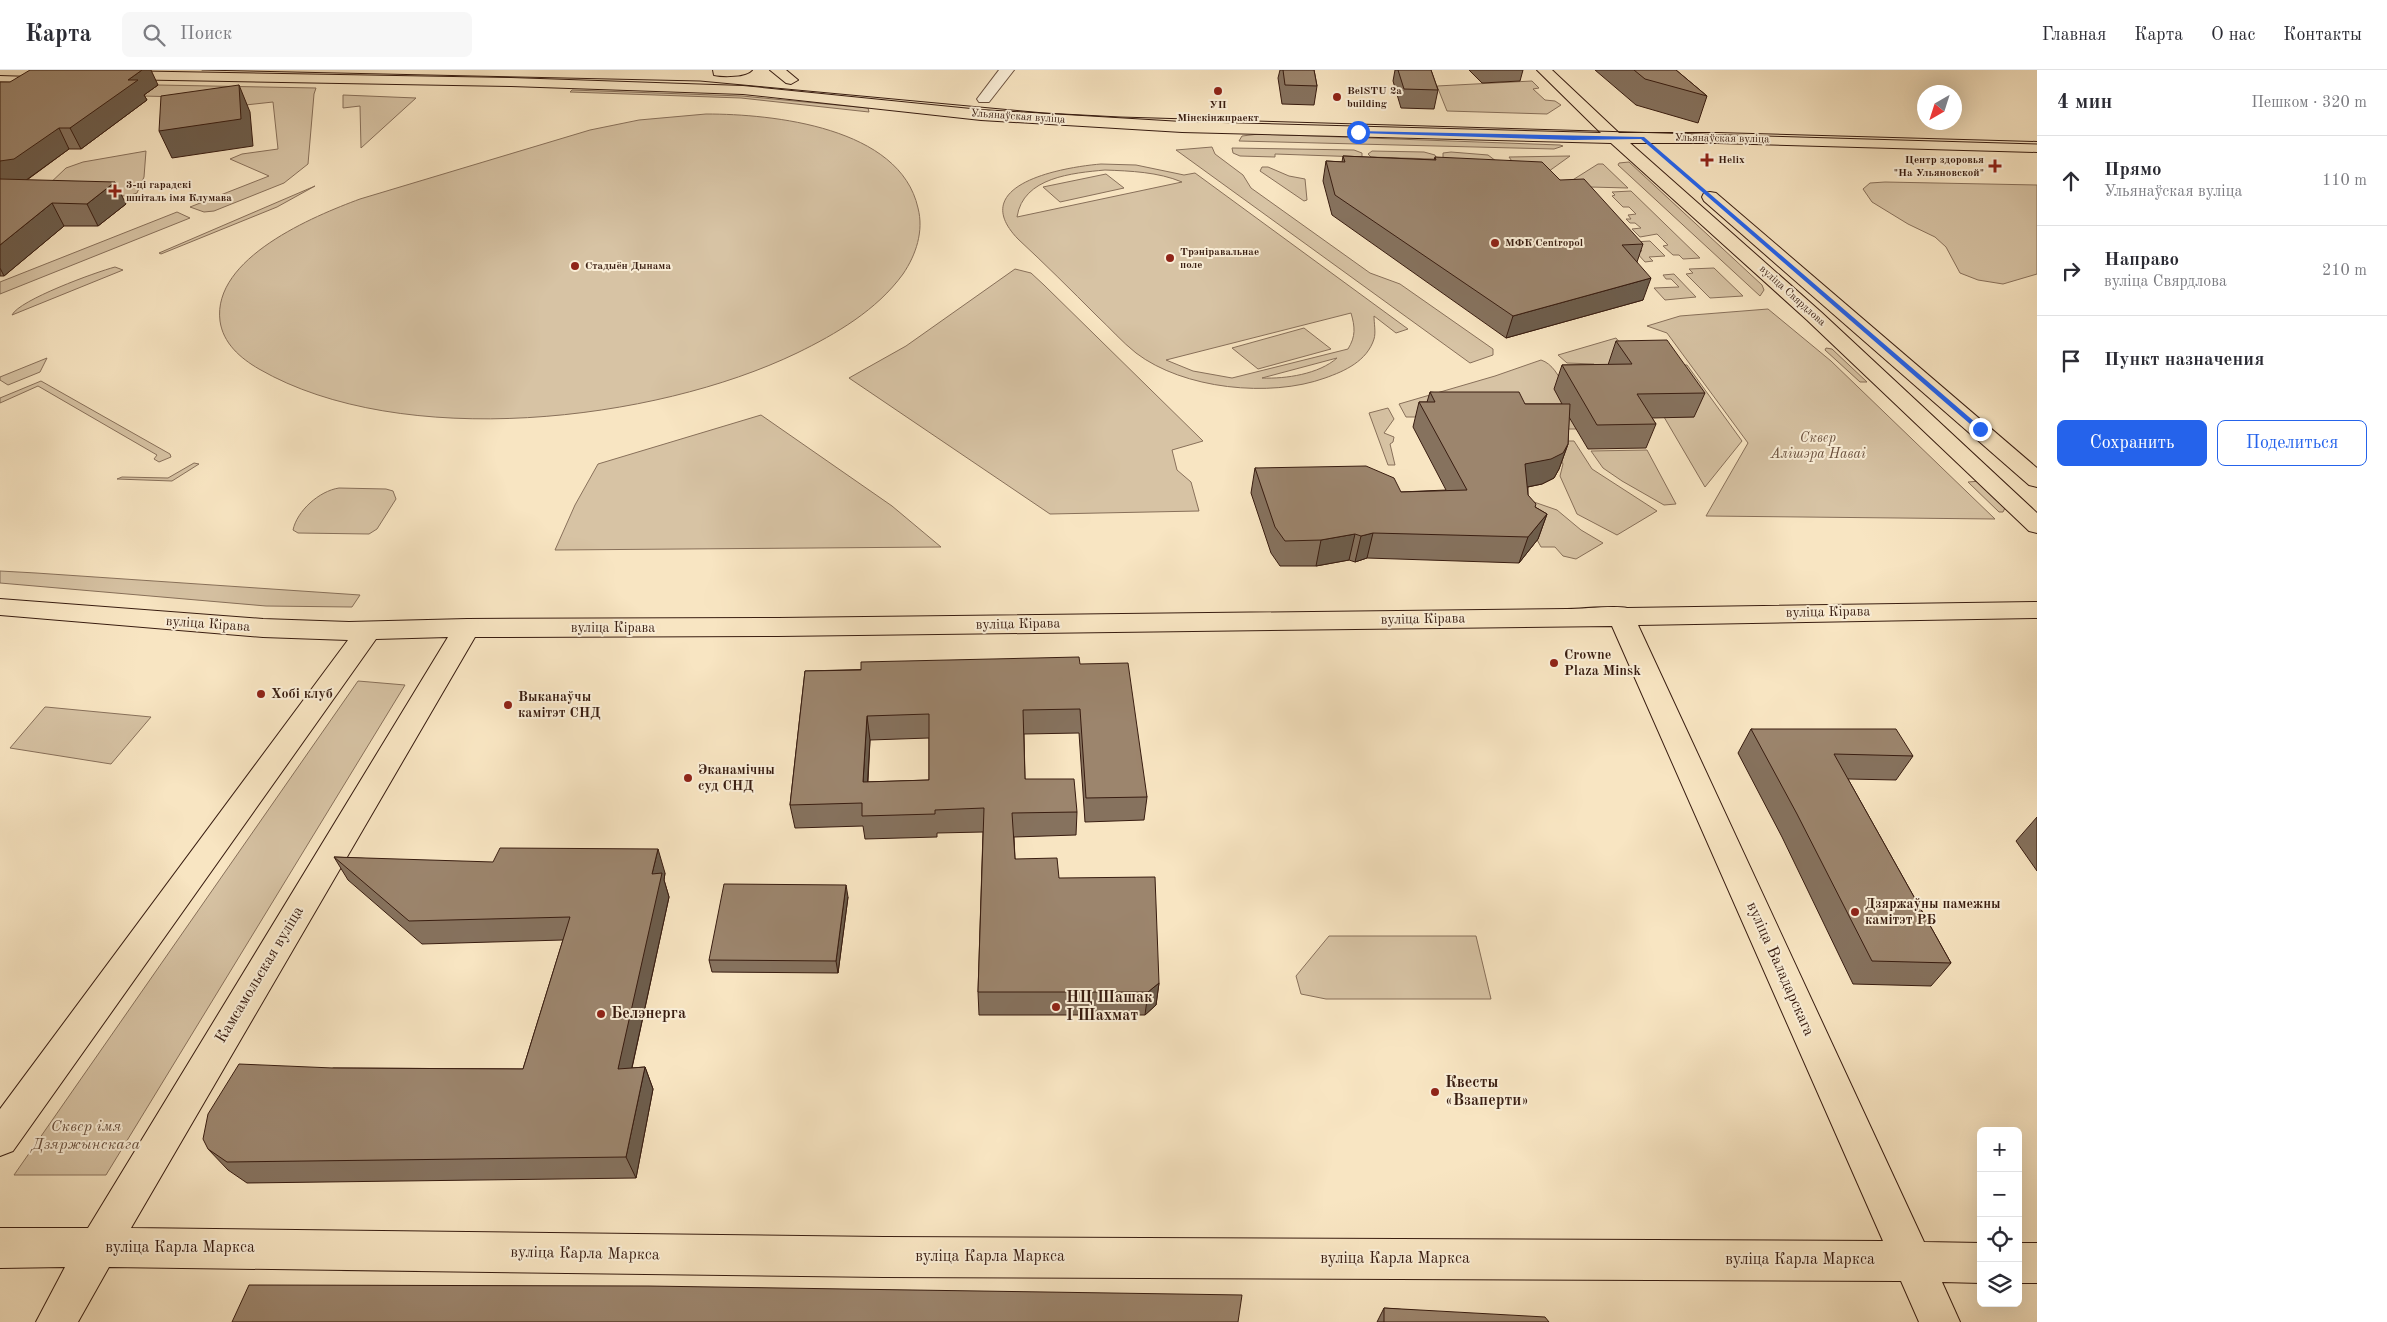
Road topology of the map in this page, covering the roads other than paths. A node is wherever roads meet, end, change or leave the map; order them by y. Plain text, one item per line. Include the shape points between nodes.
1 (523, 70) edge
2 (777, 70) edge
3 (1007, 70) edge
4 (1544, 70) edge
5 (1, 71) edge
6 (703, 72) dead end
7 (76, 73) edge
8 (103, 74) edge
9 (420, 75) edge
10 (755, 75) edge
11 (791, 80) junction
12 (511, 82) junction
13 (898, 92) dead end
14 (965, 98) dead end
15 (984, 100) junction
16 (1004, 101) dead end
17 (1043, 104) dead end
18 (1094, 107) dead end
19 (1268, 112) dead end
20 (981, 115) junction
21 (1572, 121) dead end
22 (1599, 122) junction
23 (1626, 123) junction
24 (1273, 129) junction
25 (2037, 134) edge
26 (1615, 138) junction
27 (1643, 138) junction
28 (2010, 140) junction
29 (2037, 148) edge
30 (1680, 171) dead end
31 (1695, 184) dead end
32 (2037, 480) edge
33 (2037, 526) edge
34 (0, 608) edge
35 (2037, 610) edge
36 (1620, 615) junction
37 (467, 628) junction
38 (368, 631) junction
39 (0, 1139) edge
40 (99, 1247) junction
41 (0, 1248) edge
42 (1912, 1260) junction
43 (1977, 1263) edge
44 (2022, 1263) edge
45 (2037, 1263) edge
46 (56, 1322) edge
47 (1940, 1322) edge

1 - 12 main road
2 - 11 main road
3 - 15 street
4 - 22 main road, вуліца Свярдлова
5 - 7 main road
6 - 10 main road
8 - 9 main road, Ульянаўская вуліца
9 - 12 main road, Ульянаўская вуліца
10 - 11 main road
11 - 13 main road
12 - 20 main road, Ульянаўская вуліца via 743,90
14 - 15 main road, Ульянаўская вуліца
15 - 16 main road, Ульянаўская вуліца
15 - 20 main road
17 - 18 main road, Ульянаўская вуліца
19 - 24 main road
20 - 24 main road, Ульянаўская вуліца
21 - 22 main road, Ульянаўская вуліца
22 - 23 main road, Ульянаўская вуліца
22 - 26 main road, вуліца Свярдлова
23 - 27 main road
23 - 28 main road, Ульянаўская вуліца
24 - 26 main road, Ульянаўская вуліца
25 - 28 main road, Ульянаўская вуліца
26 - 27 main road, Ульянаўская вуліца
26 - 33 main road, вуліца Свярдлова via 1814,316
27 - 28 main road, Ульянаўская вуліца
27 - 30 main road
28 - 29 main road, Ульянаўская вуліца
31 - 32 main road, вуліца Свярдлова
34 - 38 main road, вуліца Кірава via 263,628
35 - 36 main road, вуліца Кірава
36 - 37 main road, вуліца Кірава via 778,627
36 - 42 main road, вуліца Валадарскага
37 - 38 main road, вуліца Кірава
37 - 40 main road, Камсамольская вуліца
38 - 39 main road
40 - 41 main road, вуліца Карла Маркса
40 - 42 main road, вуліца Карла Маркса via 883,1257
40 - 46 main road, Камсамольская вуліца
42 - 43 main road, вуліца Карла Маркса
42 - 47 main road, вуліца Валадарскага
44 - 45 main road

